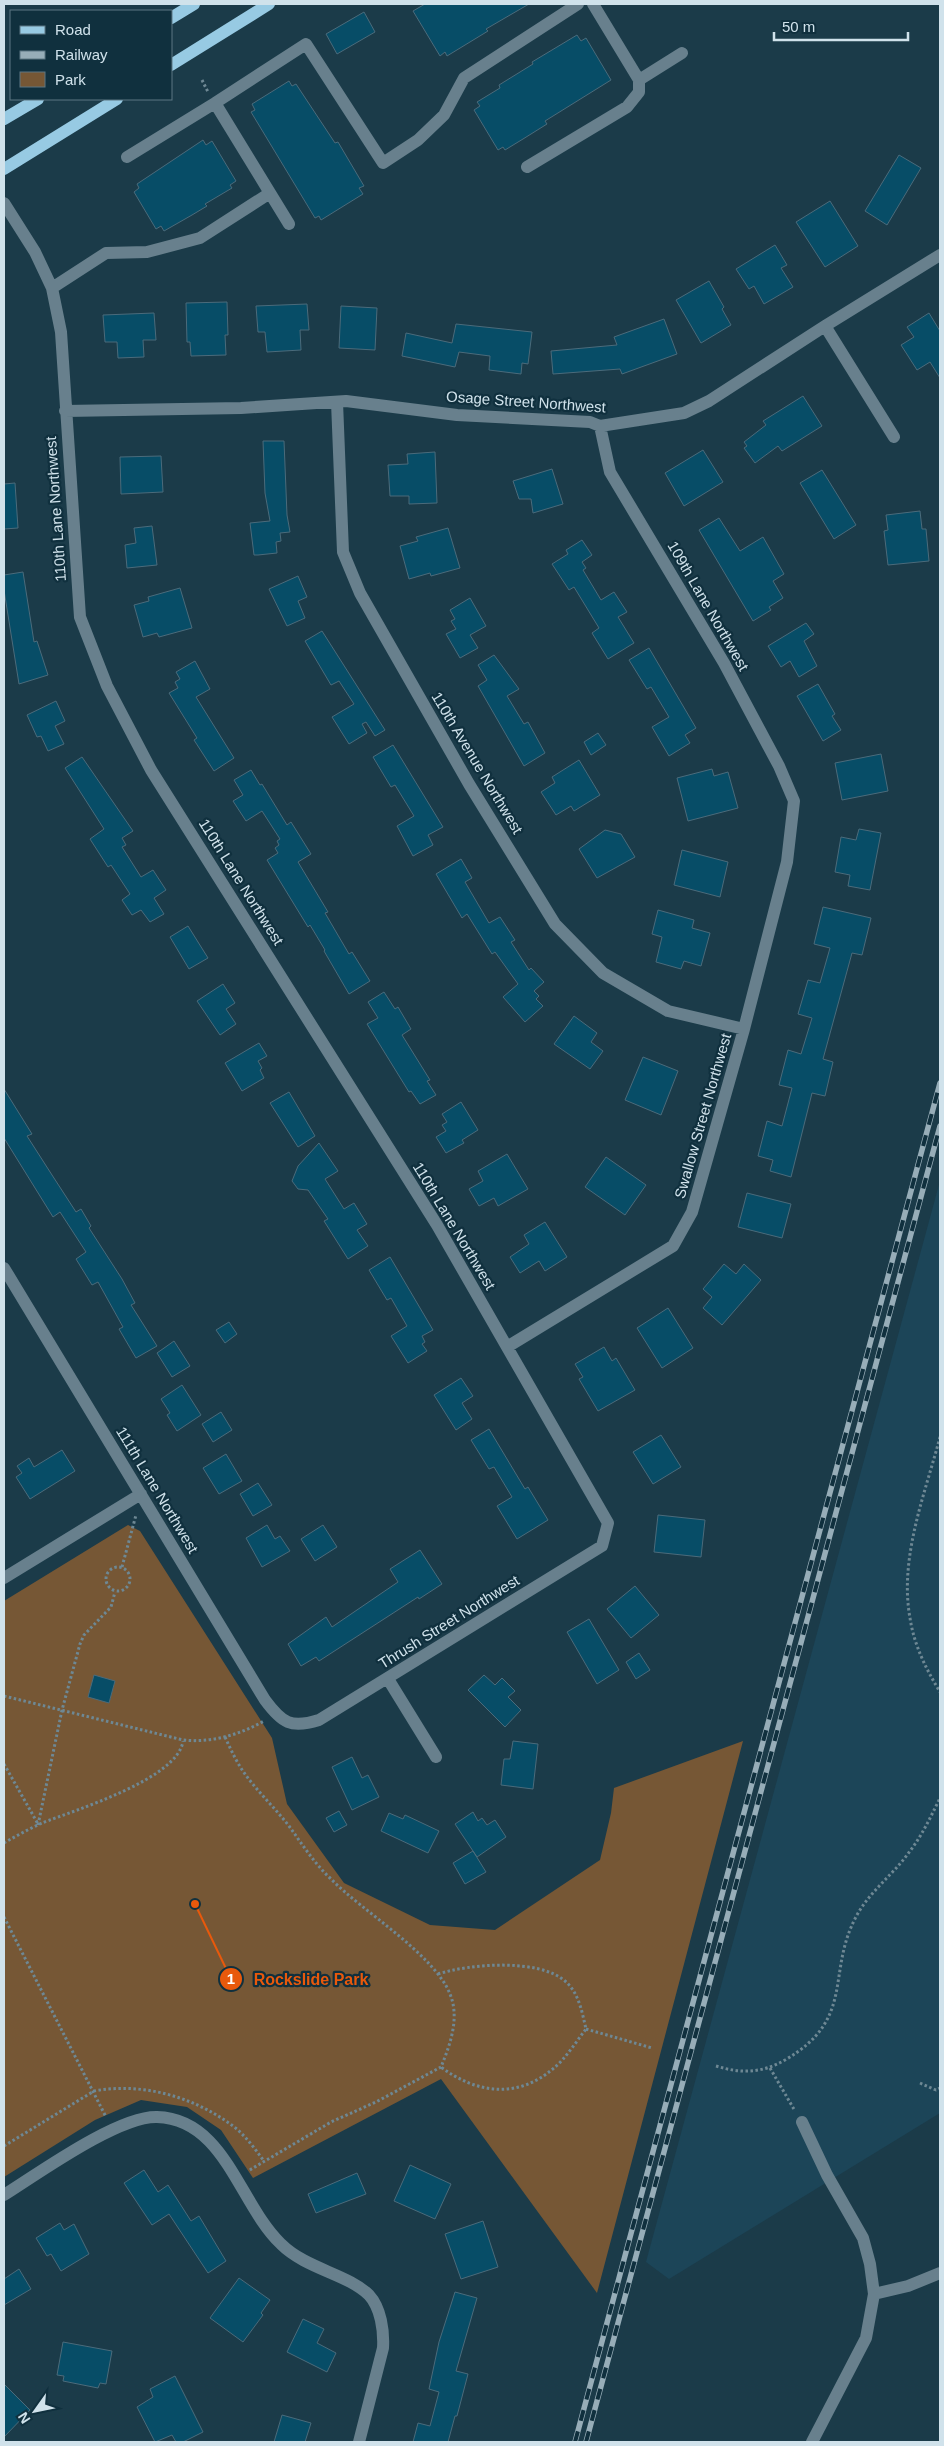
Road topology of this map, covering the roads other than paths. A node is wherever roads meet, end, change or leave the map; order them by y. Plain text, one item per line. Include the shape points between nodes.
1 (194, 4) edge
2 (269, 4) edge
3 (578, 4) edge
4 (593, 4) edge
5 (172, 17) edge
6 (682, 53) dead end
7 (172, 64) edge
8 (639, 80) junction
9 (36, 100) edge
10 (115, 100) edge
11 (215, 103) junction
12 (4, 119) edge
13 (127, 157) dead end
14 (527, 167) dead end
15 (4, 170) edge
16 (270, 193) junction
17 (4, 203) edge
18 (289, 224) dead end
19 (940, 255) edge
20 (52, 288) junction
21 (825, 326) junction
22 (337, 402) junction
23 (65, 411) junction
24 (600, 426) junction
25 (894, 437) dead end
26 (794, 801) joint
27 (744, 1029) junction
28 (4, 1268) edge
29 (507, 1347) junction
30 (141, 1494) junction
31 (608, 1523) joint
32 (4, 1578) edge
33 (388, 1679) junction
34 (288, 1724) joint
35 (436, 1757) dead end
36 (802, 2122) road end
37 (4, 2195) edge
38 (940, 2273) edge
39 (874, 2294) junction
40 (359, 2442) edge
41 (812, 2442) edge

1 - 5 main road
2 - 7 main road
3 - 11 street via 464,78 444,115 418,140 384,163 306,44
4 - 8 street
6 - 8 street
8 - 14 street via 639,92 627,107
9 - 12 main road
10 - 15 main road
11 - 13 street
11 - 16 street
16 - 18 street
16 - 20 street via 200,238 147,252 106,253
17 - 20 street, 110th Lane Northwest via 35,252
19 - 21 street, Osage Street Northwest
20 - 23 street, 110th Lane Northwest via 61,332
21 - 24 street, Osage Street Northwest via 710,401 684,413
21 - 25 street
22 - 23 street, Osage Street Northwest via 241,408
22 - 24 street, Osage Street Northwest via 457,415 590,422
22 - 27 street, 110th Avenue Northwest via 343,552 360,594 469,784 555,924 603,973 668,1011
23 - 29 street, 110th Lane Northwest via 80,617 107,686 151,770 437,1225
24 - 26 street, 109th Lane Northwest via 610,472 724,663
26 - 27 street, Swallow Street Northwest via 787,862
27 - 29 street, Swallow Street Northwest via 692,1212 673,1246
28 - 30 street, 111th Lane Northwest
29 - 31 street, 110th Lane Northwest
30 - 32 street
30 - 34 street, 111th Lane Northwest via 274,1714
31 - 33 street, Thrush Street Northwest via 602,1546
33 - 34 street, Thrush Street Northwest via 319,1720 303,1725
33 - 35 street
36 - 39 street via 827,2176 862,2238
37 - 40 street via 112,2129 137,2118 176,2119 207,2137 281,2244 308,2264 370,2296 381,2319 383,2348
38 - 39 street via 908,2286
39 - 41 street via 866,2338

